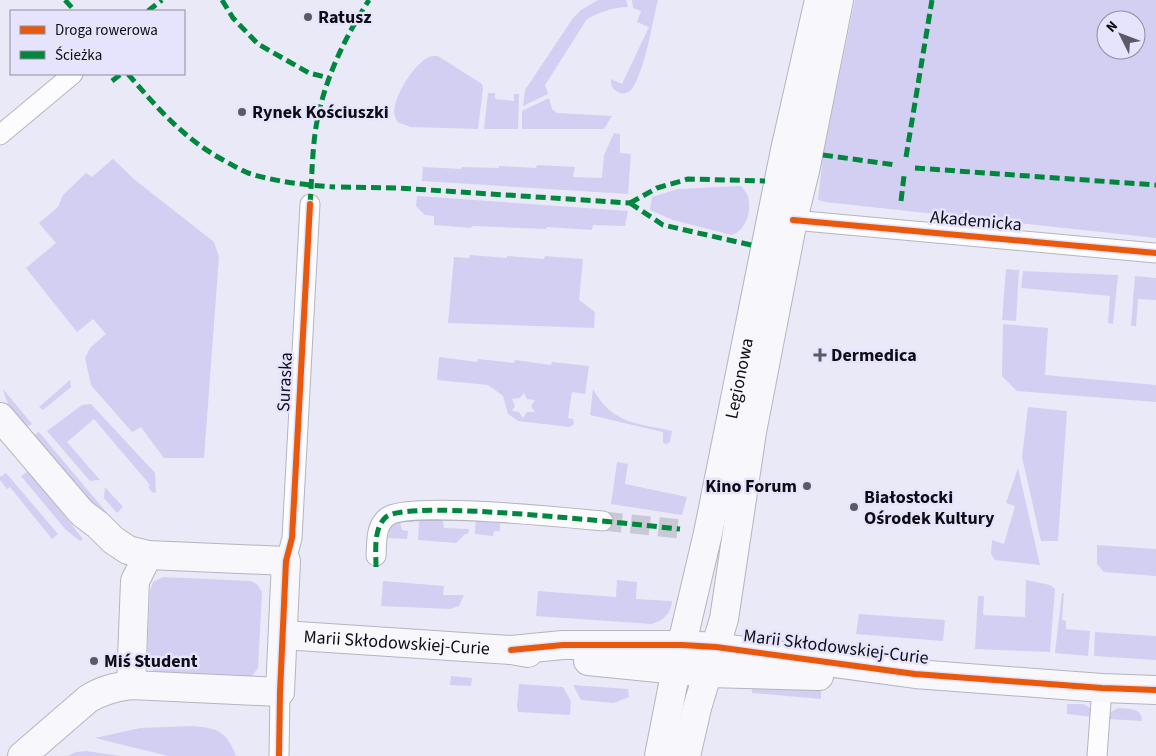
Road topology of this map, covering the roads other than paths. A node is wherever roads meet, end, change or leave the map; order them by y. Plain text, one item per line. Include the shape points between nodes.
1 (833, 1) edge
2 (73, 75) edge
3 (0, 134) edge
4 (310, 204) dead end
5 (793, 220) junction
6 (1156, 253) edge
7 (0, 417) edge
8 (82, 514) junction
9 (603, 521) tunnel mouth
10 (148, 555) junction
11 (376, 556) dead end
12 (286, 561) junction
13 (134, 581) junction
14 (283, 635) junction
15 (716, 647) junction
16 (679, 657) junction
17 (708, 673) junction
18 (915, 674) junction
19 (131, 685) junction
20 (1102, 688) junction
21 (1156, 690) edge
22 (280, 692) junction
23 (22, 756) edge
24 (279, 756) edge
25 (659, 756) edge
26 (686, 756) edge
27 (1097, 756) edge

1 - 5 street, Legionowa via 809,153
1 - 16 street, Legionowa via 785,150 710,524
2 - 3 street
4 - 12 street, Suraska via 292,531
5 - 6 street, Akademicka
5 - 15 street, Legionowa via 752,432 724,620
7 - 8 street
8 - 10 street via 128,550
8 - 13 street via 95,542
9 - 11 street via 472,511 394,512 381,523
10 - 12 street
10 - 13 street
12 - 14 street
13 - 19 street
14 - 16 street, Marii Skłodowskiej-Curie via 511,650 563,645
14 - 22 street
15 - 16 street, Marii Skłodowskiej-Curie
15 - 17 street, Legionowa
15 - 18 street, Marii Skłodowskiej-Curie
16 - 17 street, Marii Skłodowskiej-Curie
16 - 25 street, Legionowa
17 - 18 street, Marii Skłodowskiej-Curie via 836,677
17 - 26 street, Legionowa
18 - 20 street, Marii Skłodowskiej-Curie
19 - 22 street
19 - 23 street via 101,691 88,699
20 - 21 street, Marii Skłodowskiej-Curie
20 - 27 street
22 - 24 street

